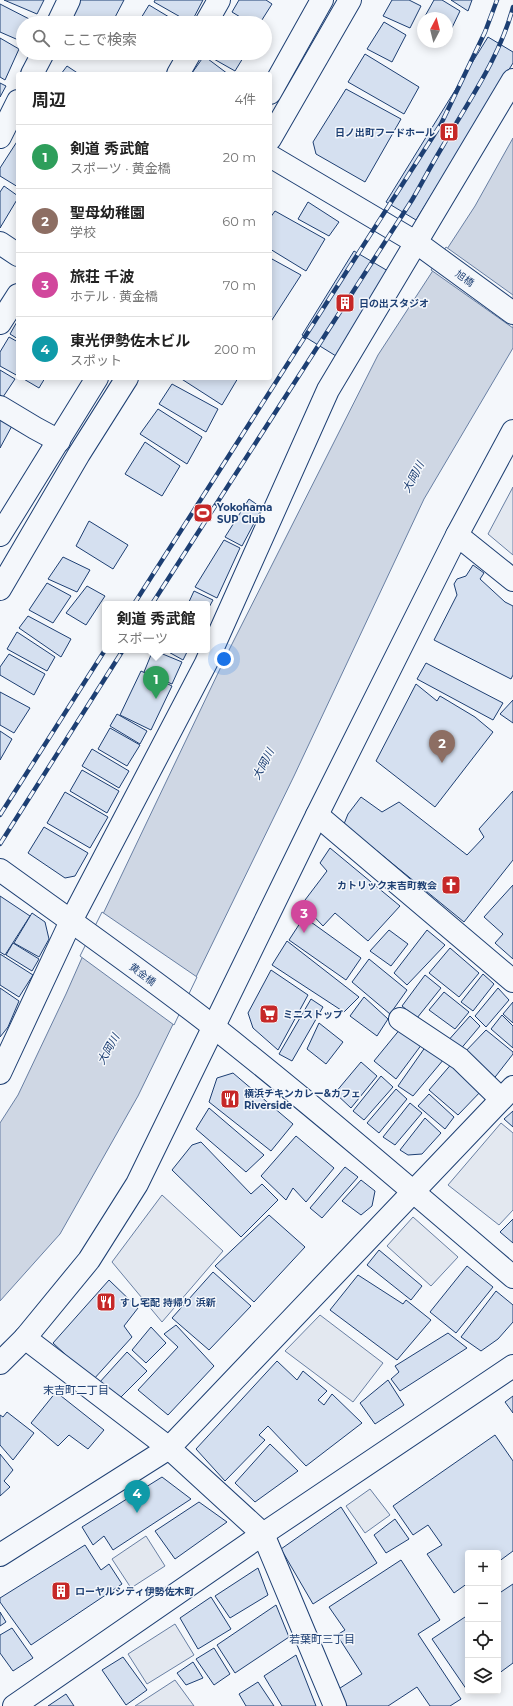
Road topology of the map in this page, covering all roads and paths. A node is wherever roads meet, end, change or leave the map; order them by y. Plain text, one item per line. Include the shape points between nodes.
1 (69, 0) edge
2 (219, 0) edge
3 (322, 0) edge
4 (350, 0) edge
5 (61, 16) edge
6 (210, 16) edge
7 (39, 60) edge
8 (186, 60) edge
9 (33, 72) edge
10 (179, 72) edge
11 (513, 80) edge
12 (272, 89) edge
13 (16, 105) edge
14 (272, 136) edge
15 (0, 137) edge
16 (272, 157) edge
17 (417, 242) junction
18 (0, 243) edge
19 (16, 254) edge
20 (16, 297) edge
21 (513, 313) edge
22 (0, 323) edge
23 (96, 380) edge
24 (126, 380) edge
25 (0, 406) edge
26 (513, 431) edge
27 (59, 441) junction
28 (0, 535) edge
29 (457, 535) junction
30 (6, 564) edge
31 (513, 580) edge
32 (0, 589) edge
33 (317, 815) junction
34 (0, 870) edge
35 (71, 921) junction
36 (513, 981) edge
37 (400, 1019) dead end
38 (214, 1028) junction
39 (0, 1073) edge
40 (507, 1093) edge
41 (413, 1191) junction
42 (513, 1277) edge
43 (25, 1338) junction
44 (0, 1363) edge
45 (513, 1366) edge
46 (169, 1448) junction
47 (263, 1534) junction
48 (0, 1556) edge
49 (14, 1706) edge
50 (335, 1706) edge

1 - 5 street
2 - 6 street
3 - 12 street
4 - 14 street
7 - 9 street
8 - 10 street
11 - 17 street
13 - 15 street
16 - 17 street, 旭橋
17 - 21 street, 旭橋
17 - 35 street via 328,390 206,663
18 - 19 street
20 - 22 street
23 - 27 street
24 - 30 street via 80,454
25 - 27 street
26 - 29 street
27 - 28 street
29 - 31 street
29 - 33 street
30 - 32 street
33 - 36 street
33 - 38 street
34 - 35 street, 黄金橋
35 - 38 street, 黄金橋
35 - 39 street
37 - 40 street
38 - 41 street, 黄金橋
38 - 43 street via 138,1184 89,1260
40 - 41 street
41 - 42 street, 黄金橋
41 - 46 street
43 - 44 street
43 - 46 street
45 - 47 street
46 - 47 street
46 - 48 street
47 - 49 street
47 - 50 street

